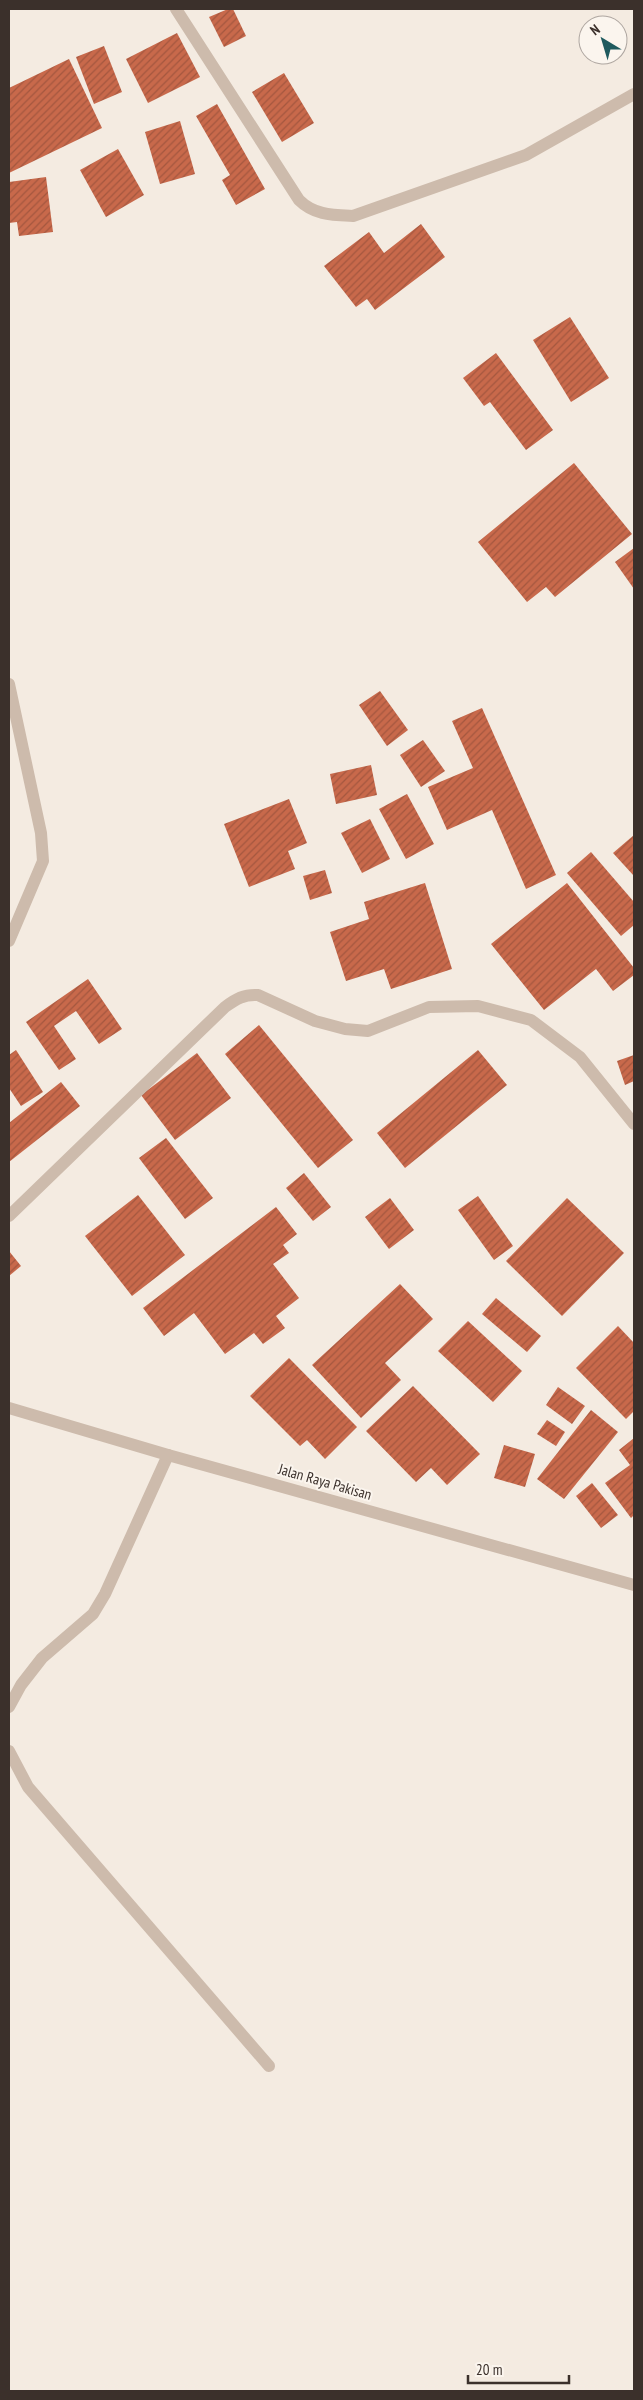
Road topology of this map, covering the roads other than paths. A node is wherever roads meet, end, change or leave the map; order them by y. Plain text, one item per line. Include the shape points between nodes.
1 (176, 9) edge
2 (634, 94) edge
3 (9, 684) edge
4 (9, 941) edge
5 (634, 1124) edge
6 (9, 1216) edge
7 (9, 1408) edge
8 (168, 1455) junction
9 (634, 1585) edge
10 (9, 1707) edge
11 (9, 1750) edge
12 (269, 2066) dead end

1 - 2 street via 299,200 308,210 328,215 353,216 526,155
3 - 4 street via 43,861
5 - 6 street via 580,1057 531,1020 478,1006 429,1007 368,1031 345,1029 315,1021 250,994 225,1007
7 - 8 street, Jalan Raya Pakisan
8 - 9 street, Jalan Raya Pakisan
8 - 10 street via 93,1614 42,1658
11 - 12 street via 28,1788

